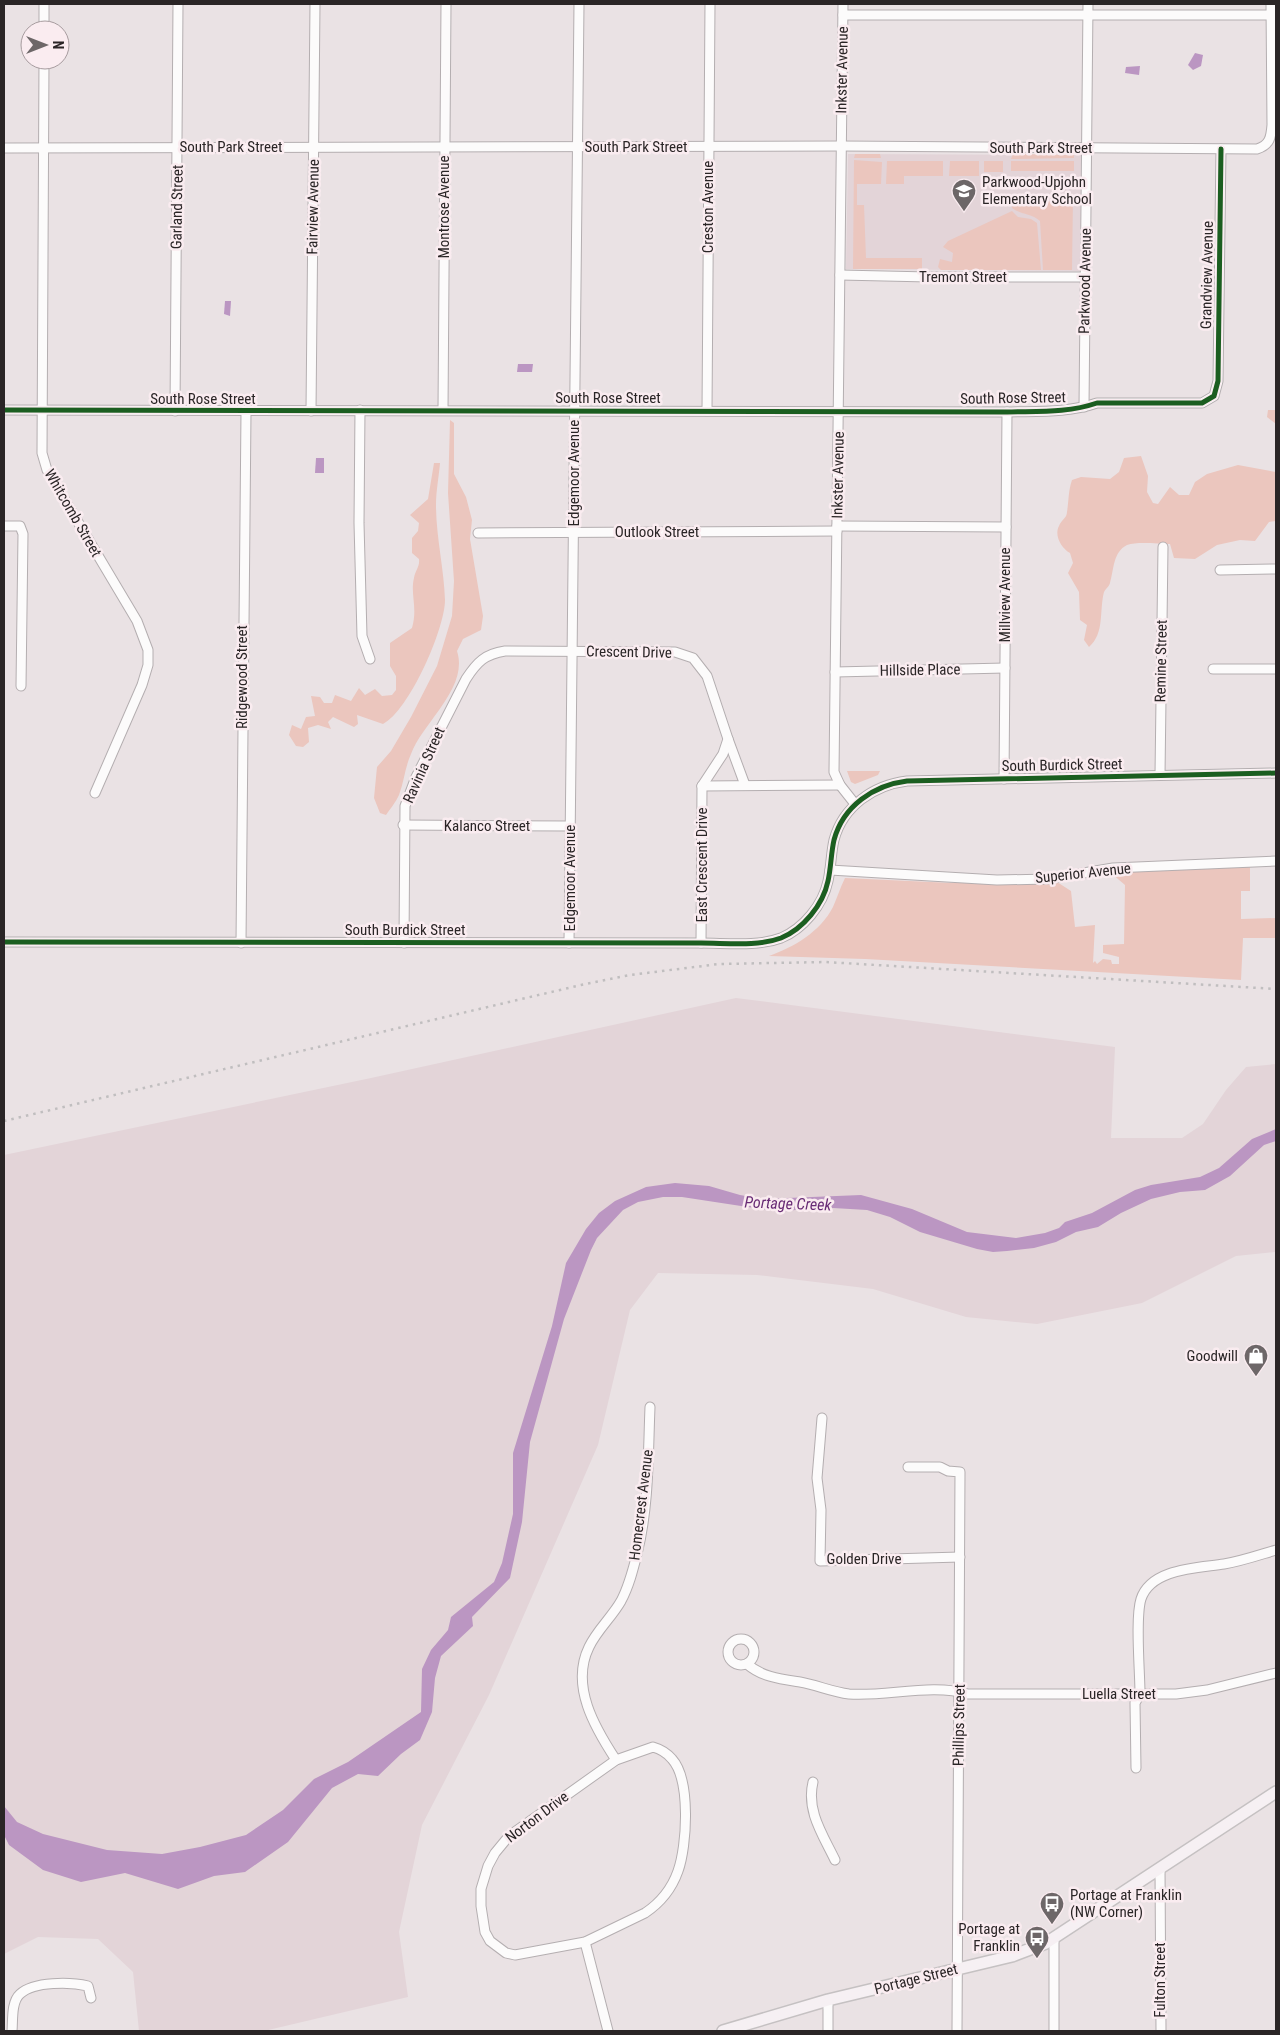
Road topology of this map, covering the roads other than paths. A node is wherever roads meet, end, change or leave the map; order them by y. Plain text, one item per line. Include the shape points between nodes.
1 (44, 4) edge
2 (178, 4) edge
3 (315, 4) edge
4 (446, 4) edge
5 (579, 4) edge
6 (710, 4) edge
7 (843, 4) edge
8 (1088, 4) edge
9 (1271, 4) edge
10 (1274, 15) edge
11 (843, 16) junction
12 (1088, 16) junction
13 (44, 20) edge
14 (44, 70) edge
15 (178, 146) junction
16 (841, 146) junction
17 (313, 147) junction
18 (708, 147) junction
19 (4, 148) edge
20 (44, 148) junction
21 (444, 148) junction
22 (578, 148) junction
23 (1086, 148) junction
24 (1221, 149) junction
25 (840, 275) junction
26 (1086, 277) junction
27 (1211, 399) joint
28 (1084, 407) junction
29 (4, 410) edge
30 (311, 410) junction
31 (360, 410) junction
32 (443, 410) junction
33 (41, 411) junction
34 (175, 411) junction
35 (574, 411) junction
36 (707, 411) junction
37 (838, 411) junction
38 (246, 412) junction
39 (1007, 412) junction
40 (4, 526) edge
41 (1006, 527) junction
42 (837, 529) junction
43 (574, 532) junction
44 (478, 533) dead end
45 (1163, 547) dead end
46 (1276, 569) edge
47 (1220, 570) dead end
48 (571, 652) junction
49 (481, 658) joint
50 (370, 660) dead end
51 (1005, 668) junction
52 (1276, 668) edge
53 (1213, 669) dead end
54 (835, 672) junction
55 (21, 686) dead end
56 (728, 739) junction
57 (1276, 774) edge
58 (1160, 776) junction
59 (1004, 779) junction
60 (745, 785) junction
61 (840, 785) junction
62 (702, 786) junction
63 (95, 793) dead end
64 (855, 804) junction
65 (403, 825) junction
66 (570, 826) junction
67 (1276, 861) edge
68 (830, 870) junction
69 (4, 942) edge
70 (241, 943) junction
71 (404, 943) junction
72 (569, 943) junction
73 (701, 943) junction
74 (650, 1407) dead end
75 (822, 1418) dead end
76 (908, 1467) dead end
77 (1276, 1550) edge
78 (960, 1557) junction
79 (747, 1664) dead end
80 (1276, 1673) edge
81 (959, 1691) junction
82 (1140, 1694) junction
83 (616, 1760) junction
84 (1136, 1768) dead end
85 (813, 1782) dead end
86 (1276, 1792) edge
87 (836, 1860) dead end
88 (1160, 1868) junction
89 (1054, 1938) junction
90 (585, 1942) junction
91 (958, 1969) junction
92 (91, 1998) dead end
93 (828, 2000) junction
94 (12, 2031) edge
95 (608, 2031) edge
96 (723, 2031) edge
97 (828, 2031) edge
98 (957, 2031) edge
99 (1054, 2031) edge
100 (1161, 2031) edge

1 - 13 street
2 - 15 street, Garland Street
3 - 17 street, Fairview Avenue
4 - 21 street, Montrose Avenue
5 - 22 street, Edgemoor Avenue
6 - 18 street, Creston Avenue
7 - 11 street, Inkster Avenue
8 - 12 street, Parkwood Avenue
9 - 10 street
10 - 12 street
10 - 24 street, South Park Street via 1271,135 1266,145 1257,149
11 - 12 street
11 - 16 street, Inkster Avenue
12 - 23 street, Parkwood Avenue
14 - 20 street, Whitcomb Street
15 - 17 street, South Park Street
15 - 20 street, South Park Street
15 - 34 street, Garland Street
16 - 18 street, South Park Street
16 - 23 street, South Park Street
16 - 25 street, Inkster Avenue
17 - 21 street, South Park Street
17 - 30 street, Fairview Avenue
18 - 22 street, South Park Street
18 - 36 street, Creston Avenue
19 - 20 street, South Park Street
20 - 33 street, Whitcomb Street
21 - 22 street, South Park Street
21 - 32 street, Montrose Avenue
22 - 35 street, Edgemoor Avenue
23 - 24 street, South Park Street
23 - 26 street, Parkwood Avenue
24 - 27 street, Grandview Avenue via 1218,381 1217,391
25 - 26 street, Tremont Street
25 - 37 street, Inkster Avenue
26 - 28 street, Parkwood Avenue
27 - 28 street, South Rose Street via 1202,403 1098,402
28 - 39 street, South Rose Street
29 - 33 street, South Rose Street
30 - 31 street, South Rose Street
30 - 38 street, South Rose Street
31 - 32 street, South Rose Street
31 - 50 street via 362,636
32 - 35 street, South Rose Street
33 - 34 street, South Rose Street
33 - 63 street, Whitcomb Street via 42,453 47,470 137,621 148,650 148,665 142,685
34 - 38 street, South Rose Street
35 - 36 street, South Rose Street
35 - 43 street, Edgemoor Avenue
36 - 37 street, South Rose Street
37 - 39 street, South Rose Street
37 - 42 street, Inkster Avenue
38 - 70 street, Ridgewood Street
39 - 41 street, Millview Avenue
40 - 55 street via 20,526 23,534
41 - 42 street, Outlook Street
41 - 51 street, Millview Avenue
42 - 43 street, Outlook Street
42 - 54 street, Inkster Avenue
43 - 44 street, Outlook Street
43 - 48 street, Edgemoor Avenue
45 - 58 street, Remine Street
46 - 47 street
48 - 49 street, Crescent Drive via 505,651
48 - 56 street, Crescent Drive via 675,652 693,658 707,676
48 - 66 street, Edgemoor Avenue
49 - 65 street, Ravinia Street via 466,678 416,777 405,806
51 - 54 street, Hillside Place
51 - 59 street, Millview Avenue
52 - 53 street
54 - 61 street, Inkster Avenue via 834,772
56 - 60 street, Crescent Drive
56 - 62 street via 723,754
57 - 58 street, South Burdick Street
58 - 59 street, South Burdick Street
59 - 64 street, South Burdick Street via 894,783 867,794
60 - 61 street
60 - 62 street
61 - 64 street, Inkster Avenue
62 - 73 street, East Crescent Drive
64 - 68 street via 838,830
65 - 66 street, Kalanco Street
65 - 71 street, Ravinia Street
66 - 72 street, Edgemoor Avenue
67 - 68 street, Superior Avenue via 1113,868 1048,879 997,880
68 - 73 street, South Burdick Street via 820,902 802,924 784,937 769,941
69 - 70 street, South Burdick Street
70 - 71 street, South Burdick Street
71 - 72 street, South Burdick Street
72 - 73 street, South Burdick Street
74 - 83 street, Homecrest Avenue via 648,1474 638,1552 620,1602 588,1648 583,1669 583,1687 591,1718
75 - 78 street, Golden Drive via 817,1478 821,1510 820,1560
76 - 78 street, Phillips Street via 940,1467 960,1472
77 - 82 street via 1225,1564 1177,1571 1145,1589 1139,1610
78 - 81 street, Phillips Street
79 - 81 street via 757,1673 849,1694
80 - 82 street, Luella Street via 1207,1690
81 - 82 street, Luella Street via 968,1694
81 - 91 street, Phillips Street
82 - 84 street via 1135,1703
83 - 90 street via 653,1747 672,1758 683,1780 682,1856 674,1882 654,1907
83 - 90 street, Norton Drive via 509,1836 495,1853 481,1889 480,1906 485,1932 490,1941 506,1953 515,1955
85 - 87 street via 812,1809
86 - 88 main road, Portage Street
88 - 89 main road, Portage Street
88 - 100 street, Fulton Street
89 - 91 main road, Portage Street via 1012,1956
89 - 99 street
90 - 95 street
91 - 93 main road, Portage Street
91 - 98 street, Phillips Street
92 - 94 street via 88,1986 70,1982 19,1994
93 - 96 main road, Portage Street
93 - 97 street

